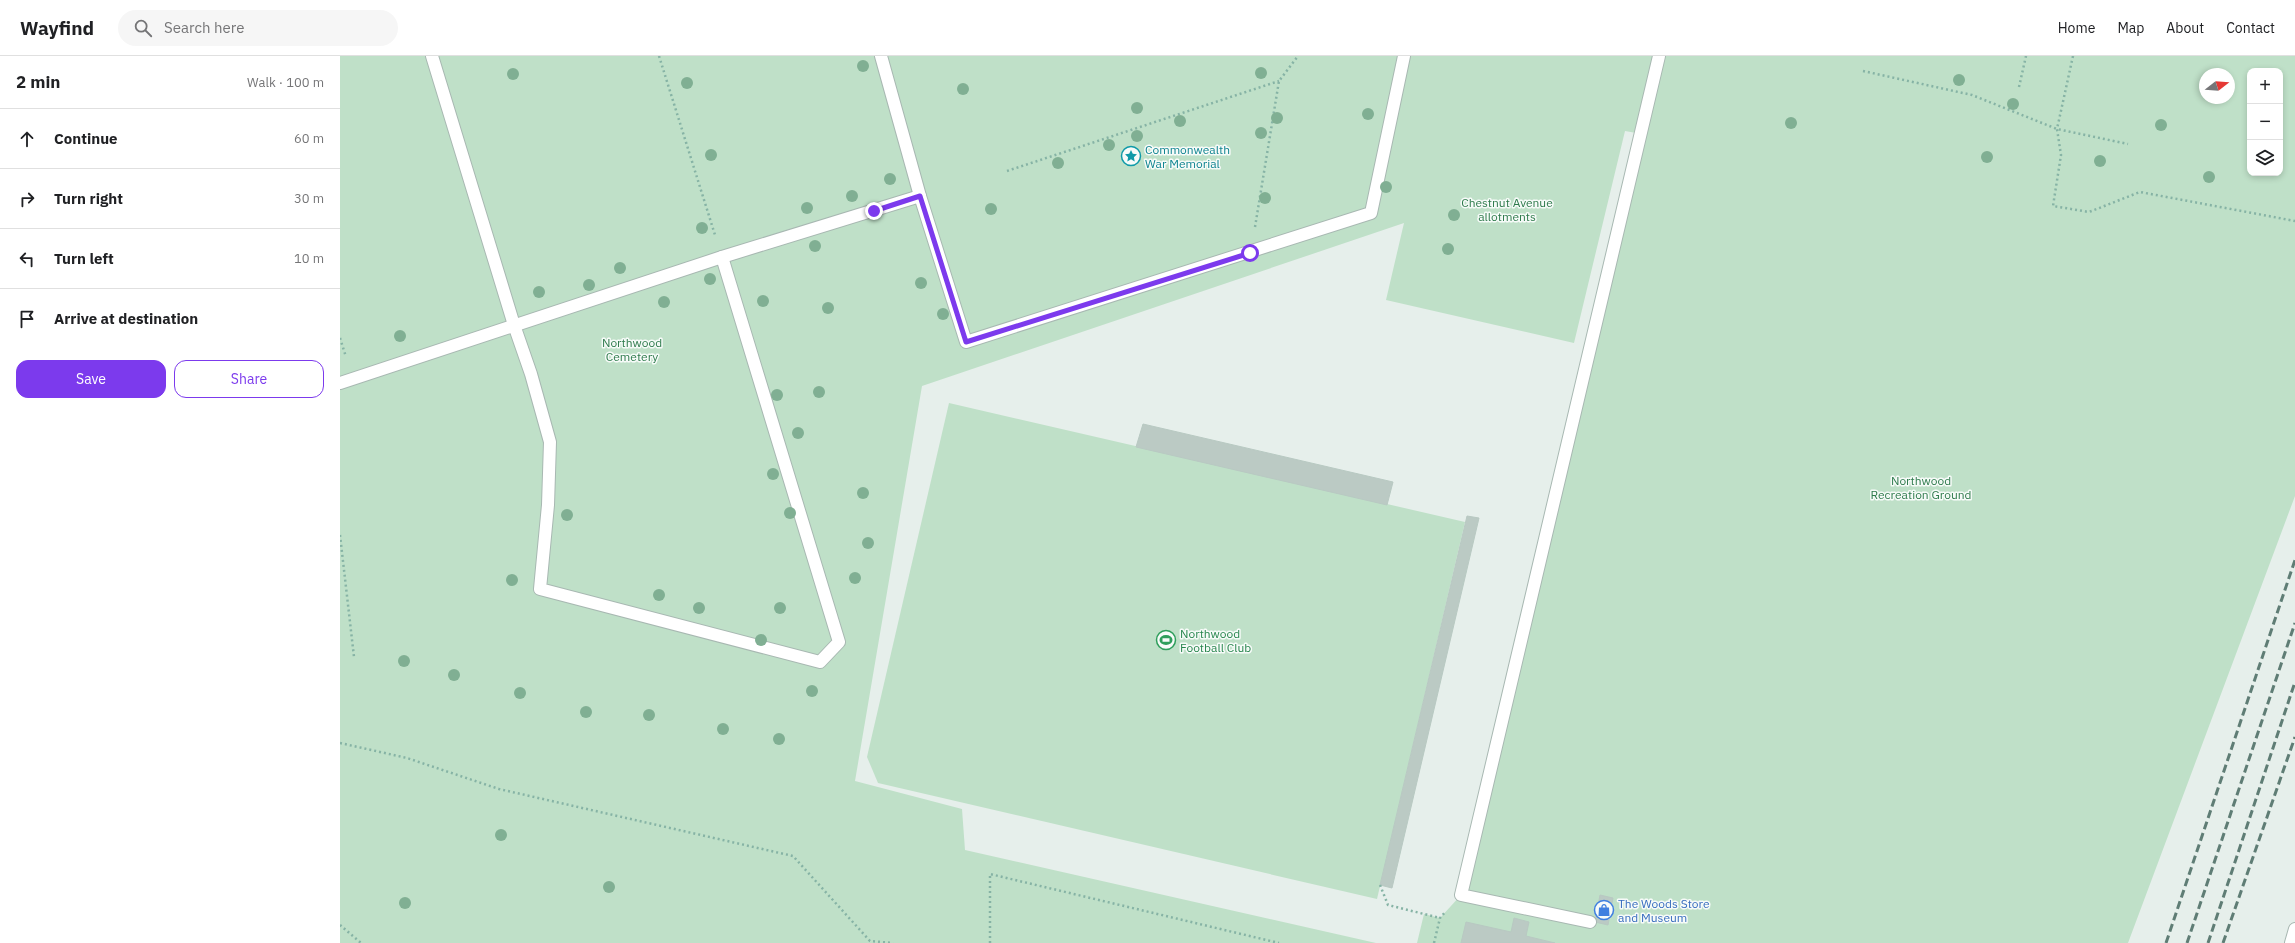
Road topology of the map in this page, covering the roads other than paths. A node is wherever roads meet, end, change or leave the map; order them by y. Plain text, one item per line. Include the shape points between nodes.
1 (432, 56) edge
2 (882, 56) edge
3 (1404, 56) edge
4 (1659, 56) edge
5 (920, 196) junction
6 (722, 257) junction
7 (514, 325) junction
8 (340, 383) edge
9 (1590, 922) dead end
10 (2295, 929) edge
11 (2290, 943) edge

1 - 7 lane
2 - 5 lane
3 - 5 lane via 1371,214 966,342
4 - 9 lane via 1497,733 1461,895
5 - 6 lane
6 - 7 lane
6 - 7 lane via 839,642 820,662 540,589 548,505 550,442
7 - 8 lane
10 - 11 lane

